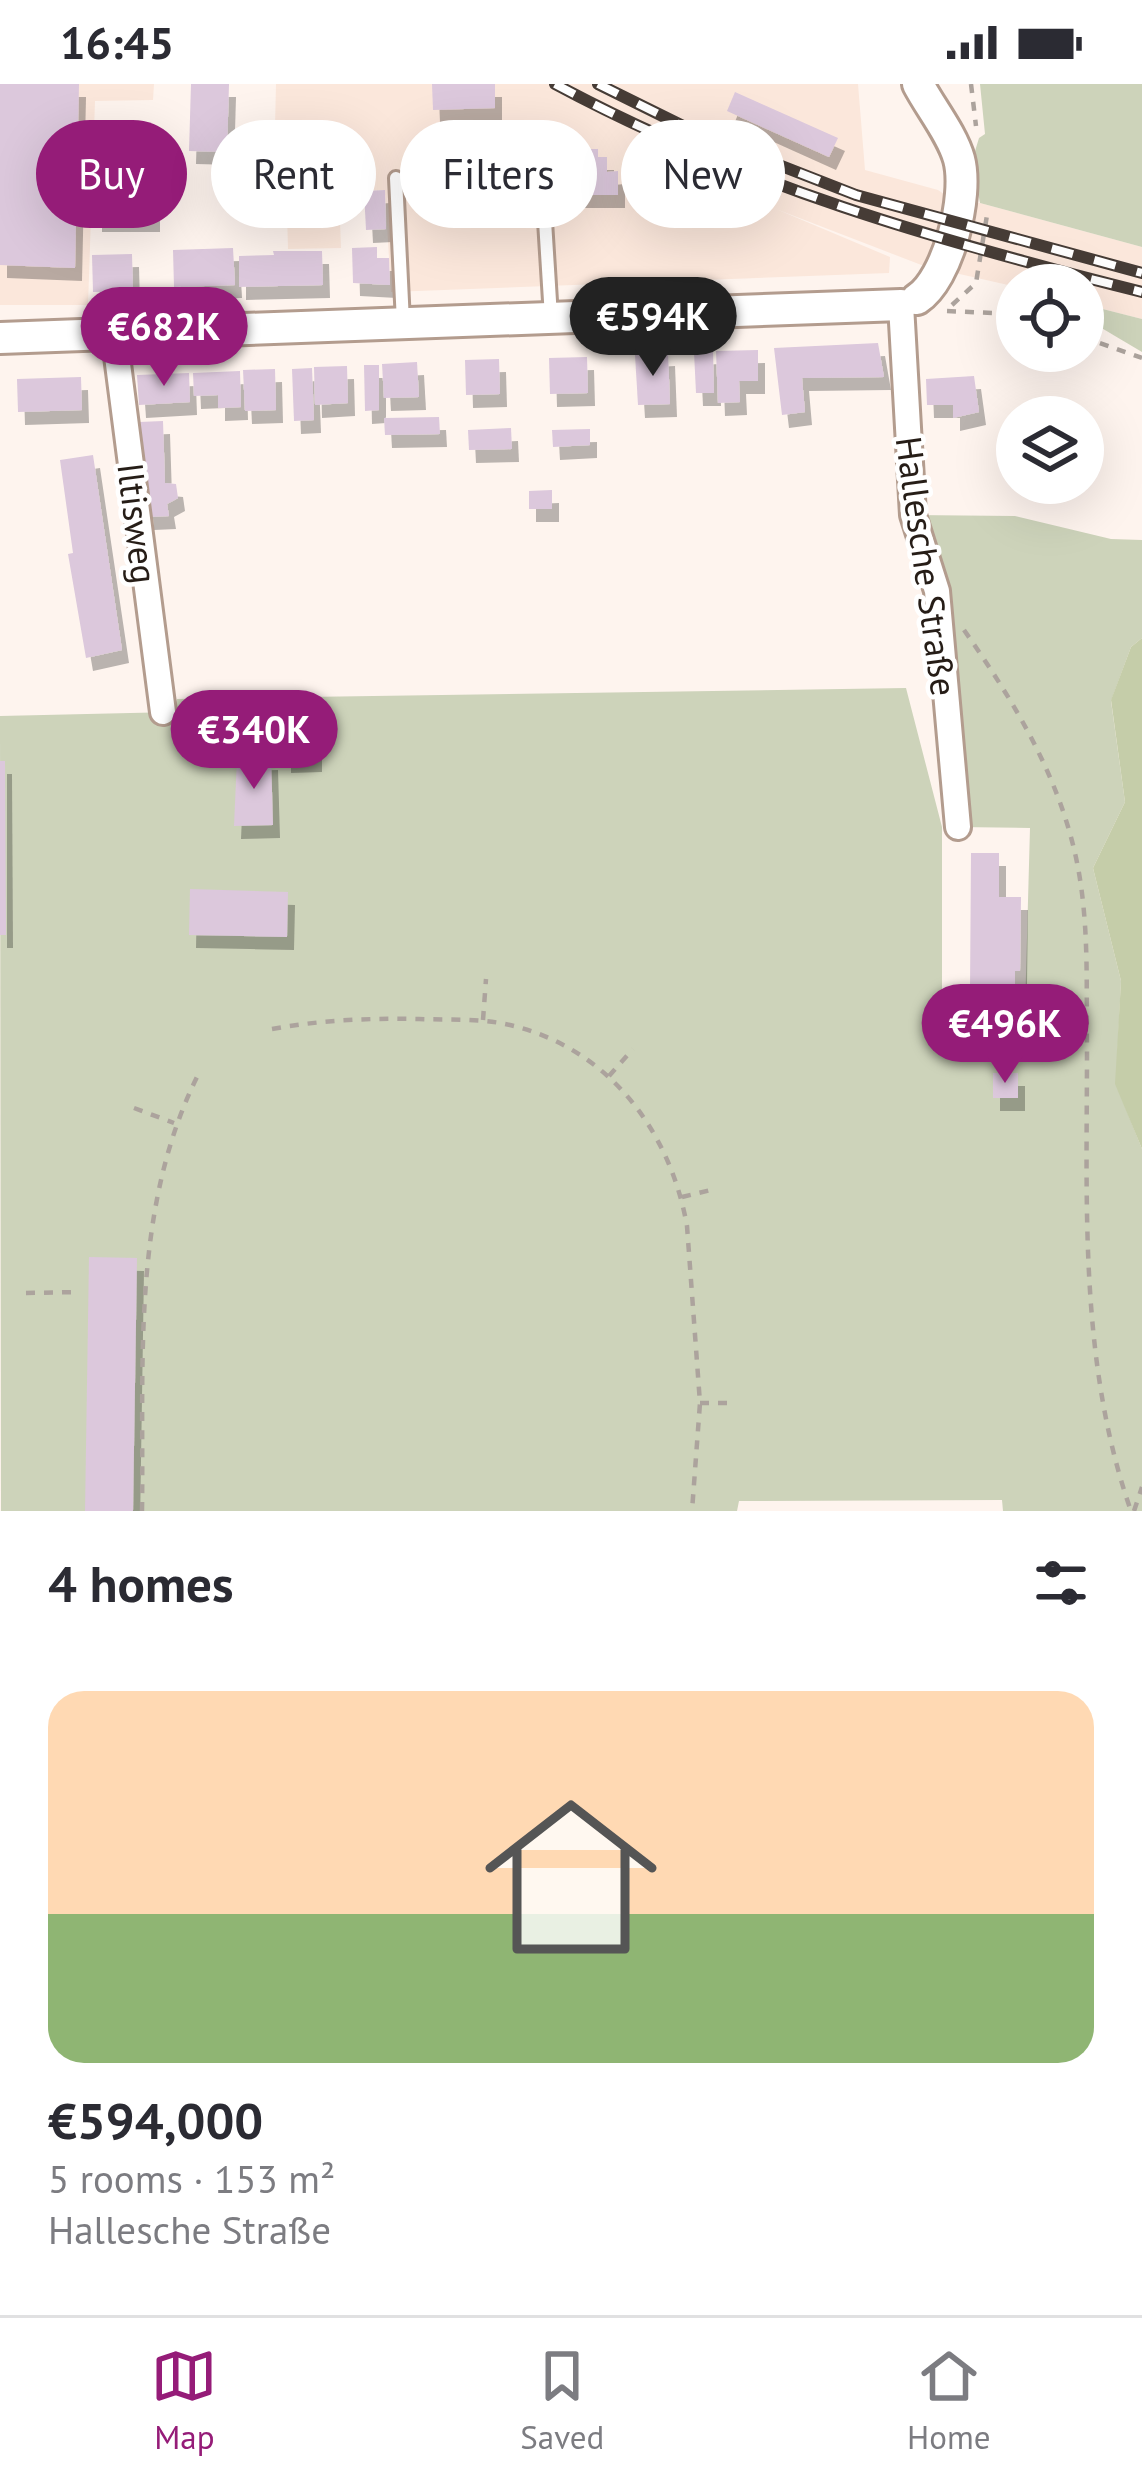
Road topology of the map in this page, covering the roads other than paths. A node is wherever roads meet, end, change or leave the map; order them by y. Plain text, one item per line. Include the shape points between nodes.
1 (918, 84) edge
2 (396, 178) dead end
3 (545, 228) edge
4 (914, 300) junction
5 (551, 318) junction
6 (403, 323) junction
7 (114, 333) junction
8 (0, 338) edge
9 (163, 712) dead end
10 (958, 827) dead end

1 - 4 street, Hallesche Straße via 959,158 961,190 936,284
2 - 6 lane
3 - 5 lane
4 - 5 street
4 - 10 street, Hallesche Straße via 914,515 937,590
5 - 6 street
6 - 7 street
7 - 8 street
7 - 9 street, Iltisweg

